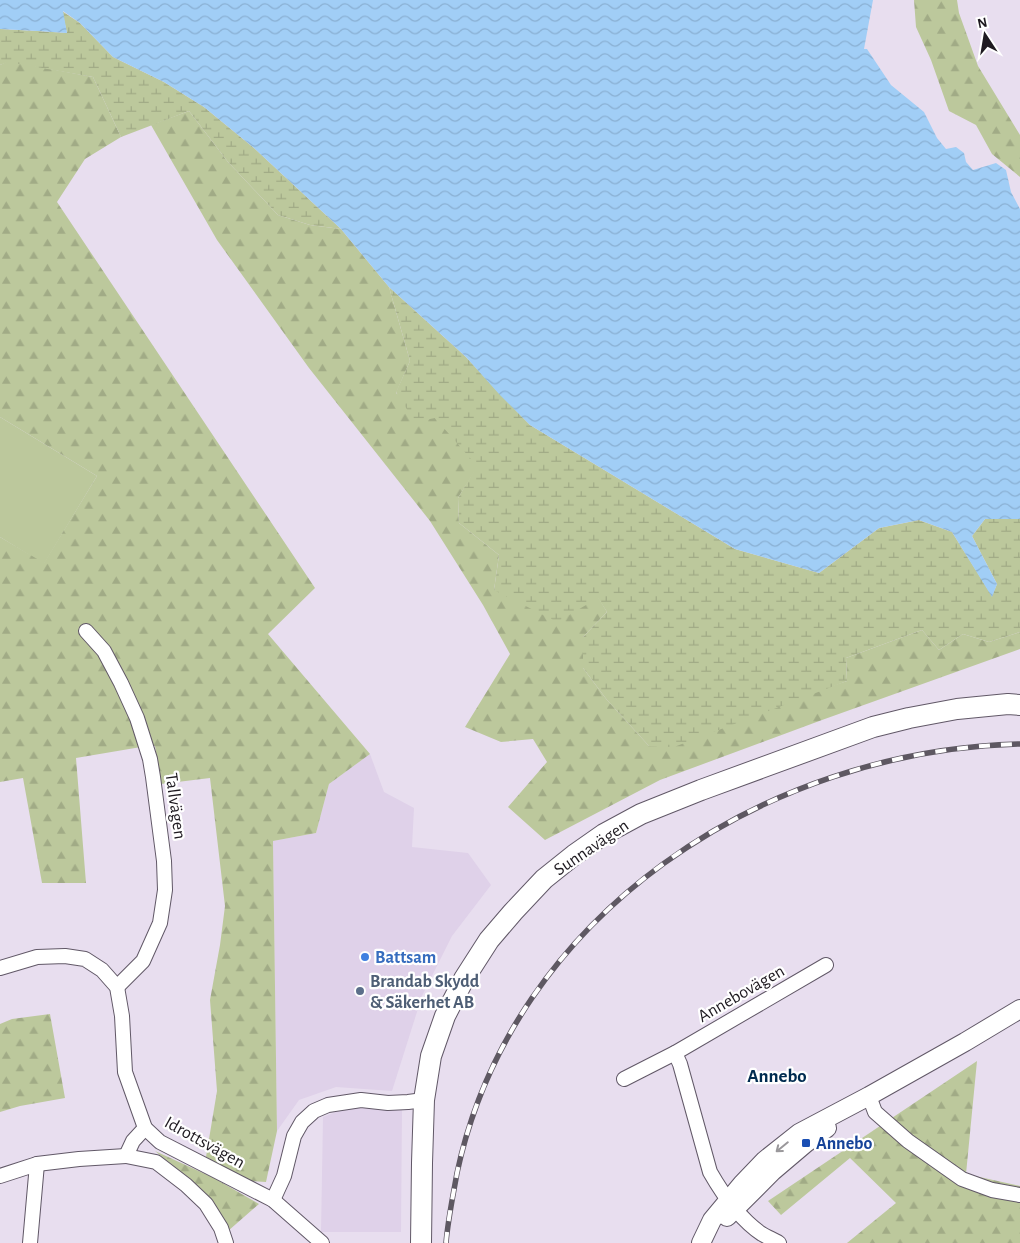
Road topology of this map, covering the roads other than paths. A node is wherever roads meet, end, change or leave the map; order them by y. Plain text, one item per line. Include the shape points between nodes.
1 (86, 631) dead end
2 (1020, 705) edge
3 (826, 965) dead end
4 (0, 968) edge
5 (117, 987) junction
6 (1020, 1009) edge
7 (675, 1053) junction
8 (624, 1079) dead end
9 (869, 1096) junction
10 (424, 1100) junction
11 (145, 1128) junction
12 (126, 1156) junction
13 (36, 1164) junction
14 (0, 1176) edge
15 (1020, 1195) edge
16 (273, 1200) junction
17 (732, 1204) junction
18 (30, 1243) edge
19 (226, 1243) edge
20 (322, 1243) edge
21 (421, 1243) edge
22 (701, 1243) edge
23 (780, 1243) edge

1 - 5 street, Tallvägen via 104,651 137,718 150,759 164,861 165,890 160,923 143,961
2 - 10 main road, Sunnavägen via 957,709 873,727 641,814 604,834 544,880 490,940 444,1016 431,1056
3 - 7 street, Annebovägen
4 - 5 street via 37,957 85,959 102,970
5 - 11 street, Idrottsvägen via 125,1072
6 - 9 street
7 - 8 street, Annebovägen
7 - 17 street via 710,1172
9 - 15 street via 875,1112 908,1141 962,1179 992,1190
9 - 17 street via 799,1133 765,1160
10 - 16 street via 354,1101 314,1111 294,1136 284,1176
10 - 21 main road, Sunnavägen
11 - 12 street via 133,1141
11 - 16 street, Idrottsvägen via 160,1142
12 - 13 street
12 - 19 street via 156,1162 186,1185 206,1204
13 - 14 street
13 - 18 street
16 - 20 street, Idrottsvägen
17 - 22 street via 712,1220
17 - 23 street via 761,1233

